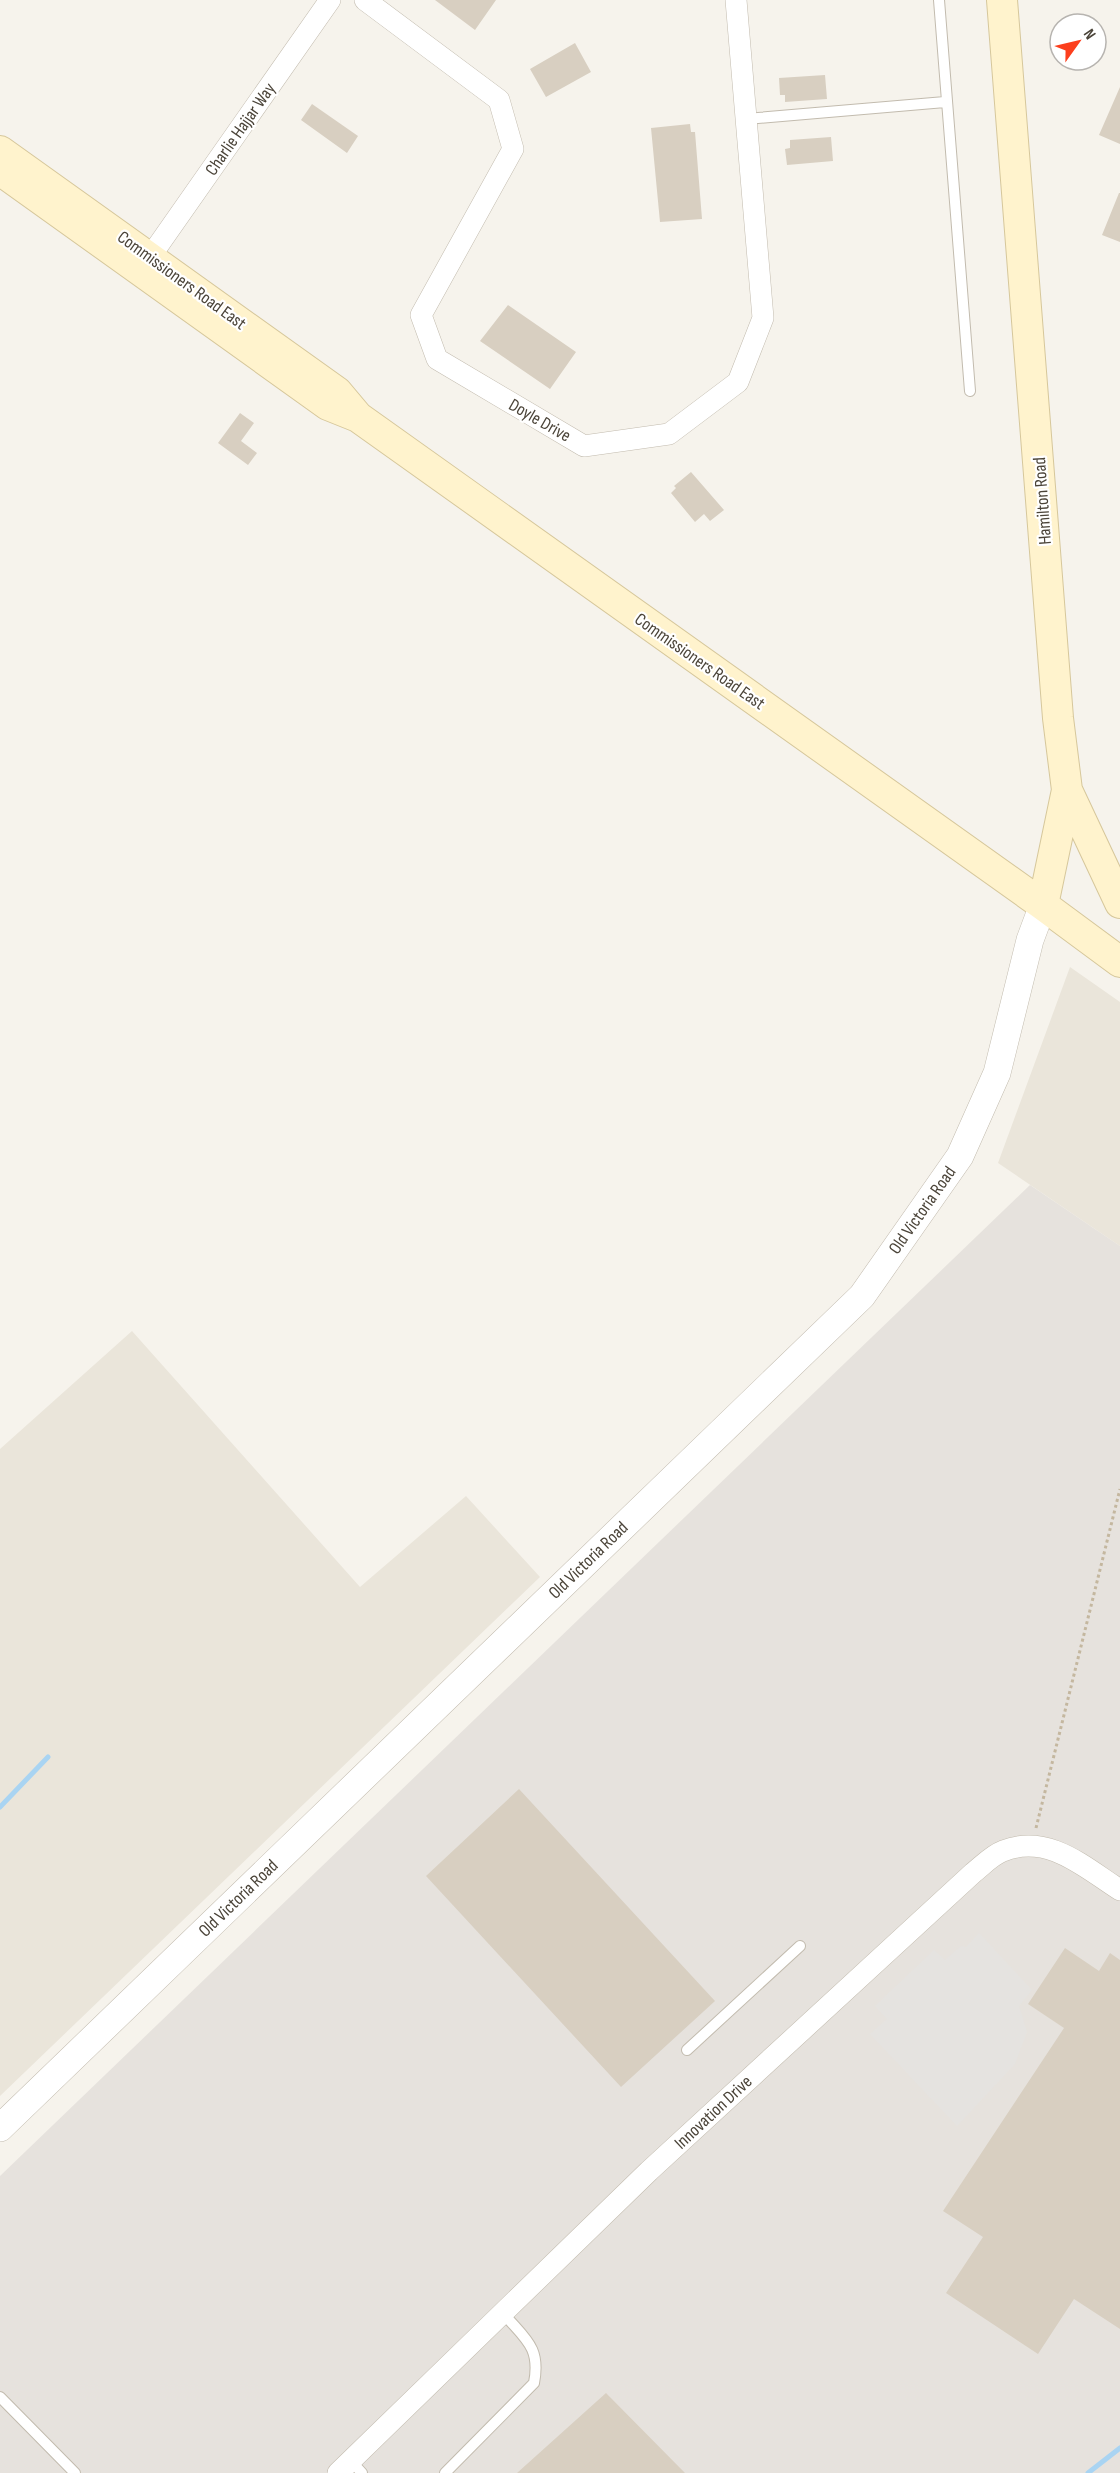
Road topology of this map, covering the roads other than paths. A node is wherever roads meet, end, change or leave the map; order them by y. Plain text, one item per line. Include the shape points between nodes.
1 (330, 0) edge
2 (365, 0) edge
3 (736, 0) edge
4 (939, 0) edge
5 (1002, 0) edge
6 (945, 102) junction
7 (746, 119) junction
8 (0, 151) edge
9 (0, 170) edge
10 (150, 257) junction
11 (970, 391) dead end
12 (358, 417) junction
13 (1067, 790) junction
14 (1120, 903) edge
15 (1043, 905) junction
16 (1120, 962) edge
17 (1120, 1890) edge
18 (801, 1946) dead end
19 (687, 2050) dead end
20 (0, 2128) edge
21 (503, 2313) junction
22 (0, 2397) edge
23 (350, 2469) edge
24 (75, 2473) edge
25 (445, 2473) edge

1 - 10 street, Charlie Hajjar Way
2 - 7 street, Doyle Drive via 499,100 513,149 422,315 437,359 584,446 669,434 738,382 763,318
3 - 7 street, Doyle Drive
4 - 6 lane
5 - 13 main road, Hamilton Road via 1058,718
6 - 7 lane
6 - 11 lane
8 - 10 main road, Commissioners Road East
9 - 12 main road, Commissioners Road East via 328,405
10 - 12 main road, Commissioners Road East via 338,392
12 - 15 main road, Commissioners Road East
13 - 14 main road
13 - 15 main road, Hamilton Road
15 - 16 main road
15 - 20 street, Old Victoria Road via 1030,940 997,1073 960,1156 862,1296
17 - 21 street, Innovation Drive via 1067,1855 1032,1844 1001,1851 649,2171
18 - 19 lane
21 - 23 street, Innovation Drive
21 - 25 lane via 536,2353 534,2384
22 - 24 lane

